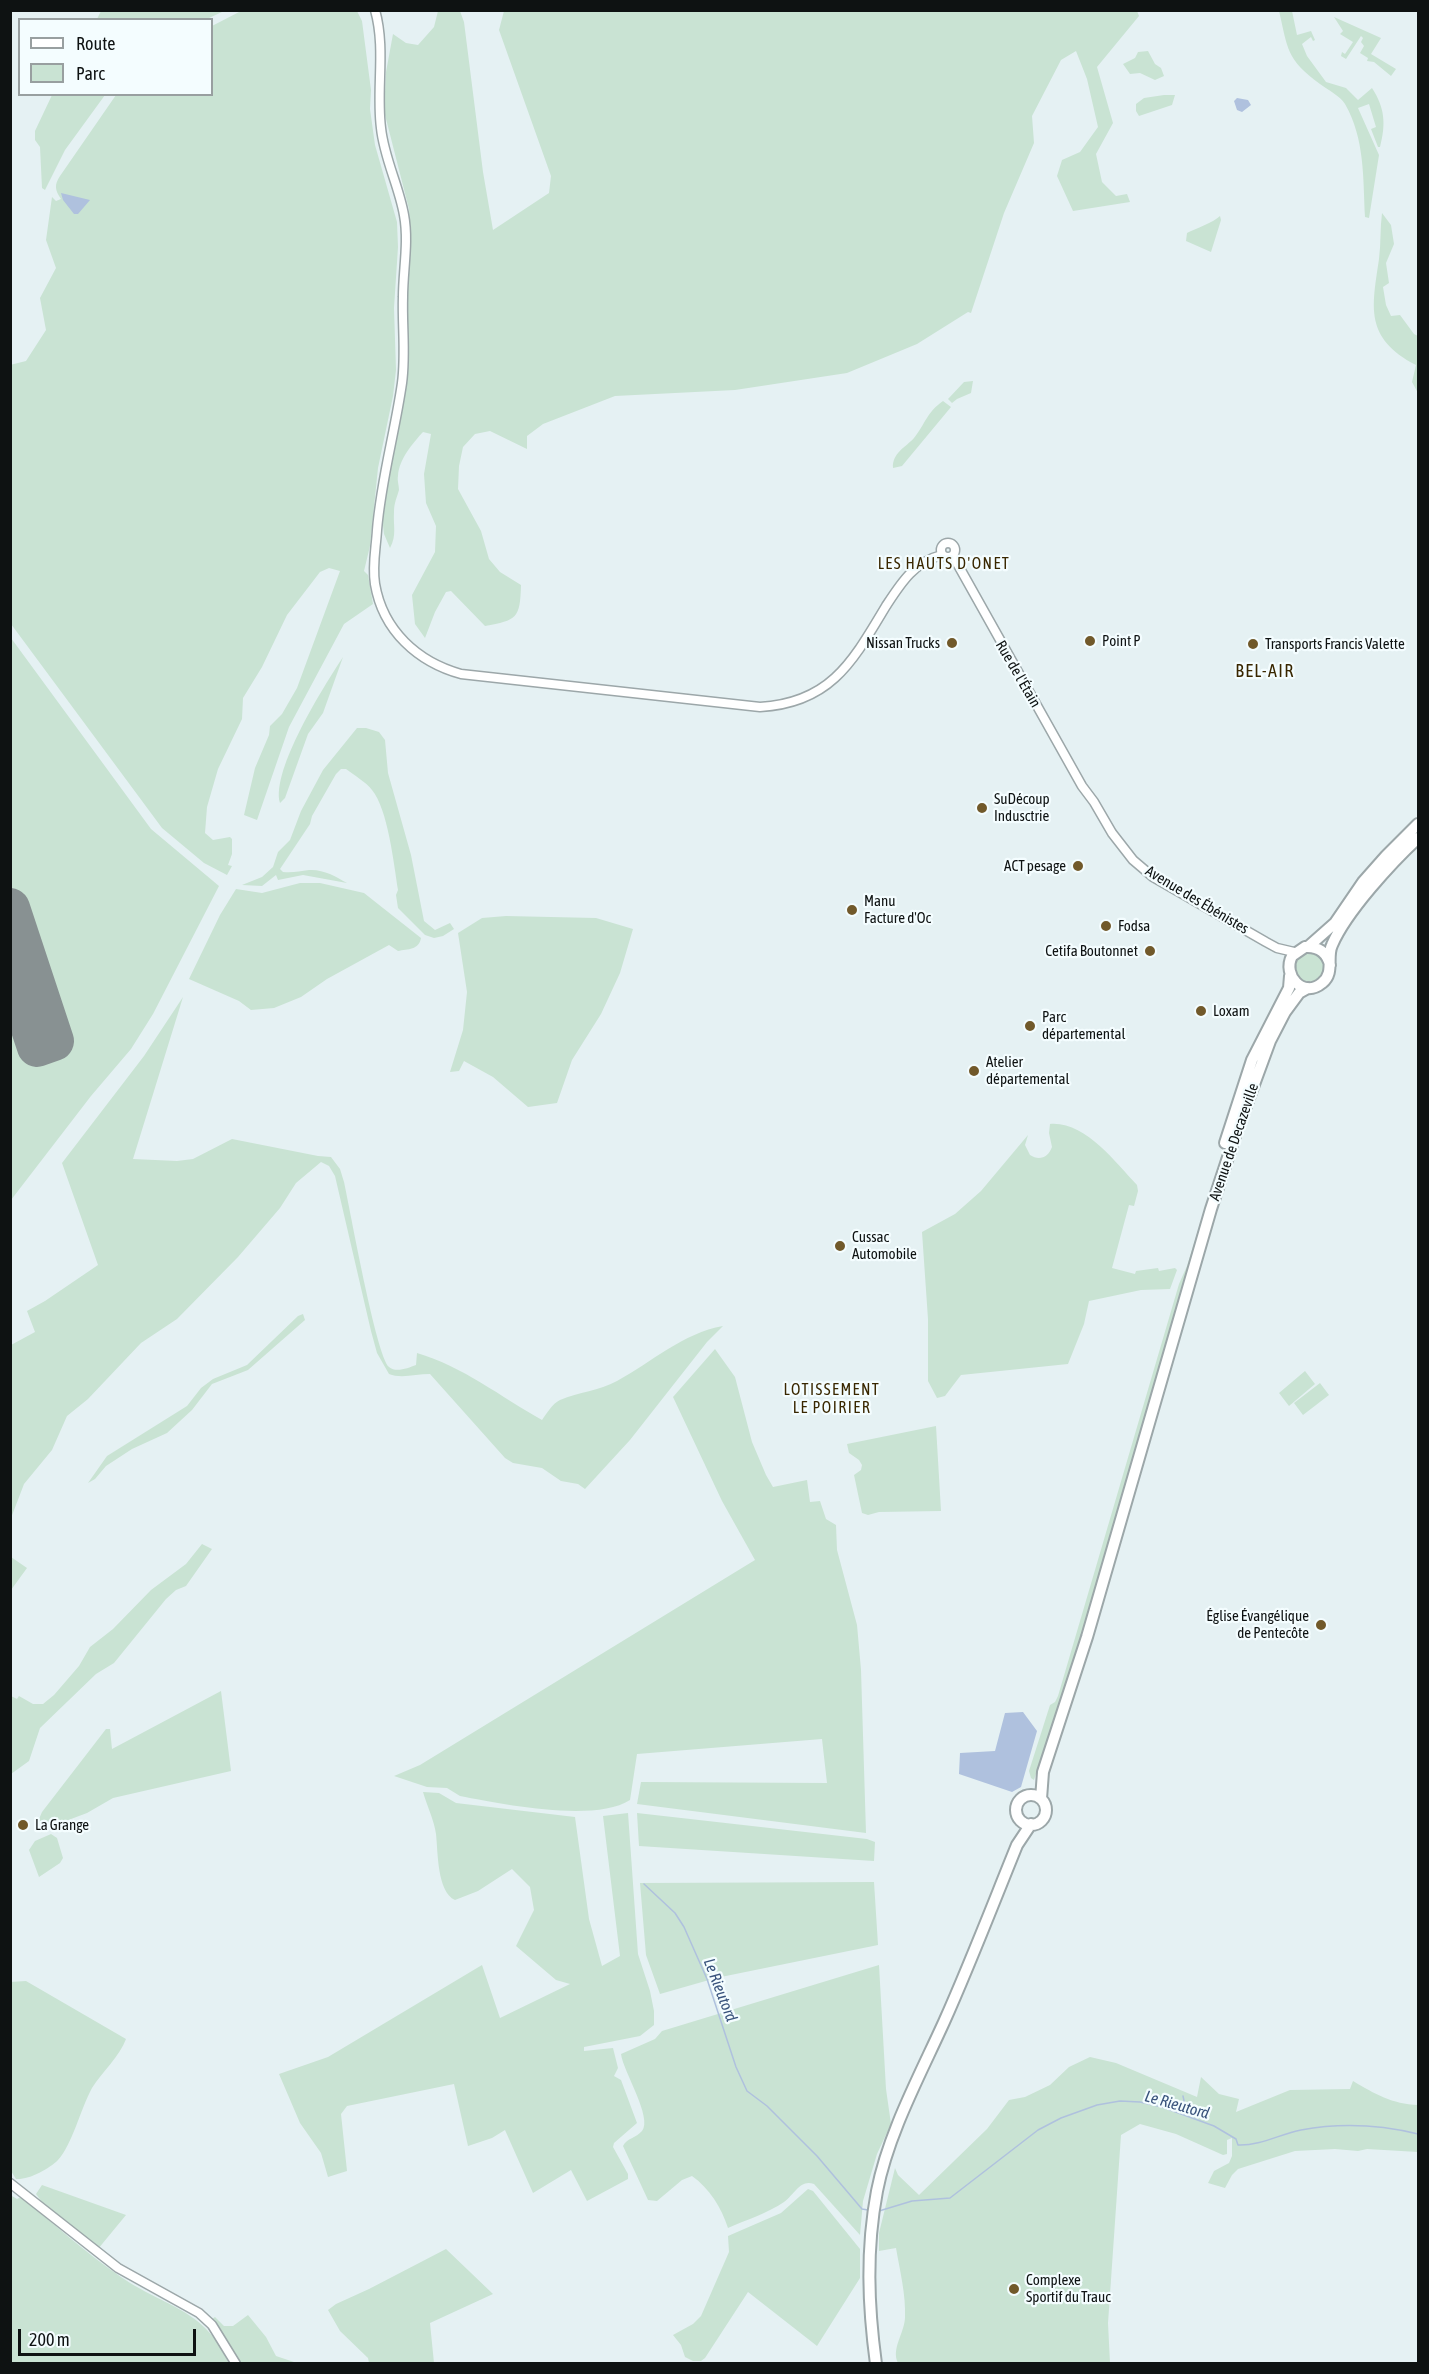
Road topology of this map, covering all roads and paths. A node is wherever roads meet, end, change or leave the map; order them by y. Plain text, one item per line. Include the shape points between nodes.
1 (375, 10) edge
2 (1082, 786) joint
3 (1419, 825) edge
4 (1419, 838) edge
5 (1309, 946) junction
6 (1277, 948) junction
7 (1294, 952) junction
8 (1289, 963) junction
9 (1330, 965) junction
10 (1290, 976) junction
11 (1308, 988) junction
12 (1211, 1209) junction
13 (1043, 1772) junction
14 (1029, 1795) junction
15 (1041, 1799) junction
16 (1020, 1820) junction
17 (1031, 1824) junction
18 (1017, 1845) junction
19 (14, 2185) edge
20 (236, 2364) edge
21 (876, 2364) edge

1 - 2 street, Rue de l'Étain via 380,44 381,131 404,216 406,247 404,367 378,512 375,554 375,584 384,612 397,633 418,656 461,674 760,707 786,704 835,680 906,576 917,566 946,556
2 - 6 street, Avenue des Ébénistes via 1133,860 1153,877
3 - 5 main road via 1363,882 1335,923
4 - 9 main road via 1385,872 1344,926 1331,946
5 - 7 main road
5 - 9 main road via 1323,952
6 - 7 street, Avenue des Ébénistes
6 - 8 street, Avenue des Ébénistes
7 - 8 main road
8 - 10 main road
9 - 11 main road via 1325,980
10 - 11 main road via 1298,985
10 - 12 main road, Avenue de Decazeville via 1289,988 1243,1086 1218,1166
11 - 12 main road, Avenue de Decazeville via 1284,1012 1270,1041
12 - 13 main road via 1087,1637
13 - 14 main road
13 - 15 main road
14 - 15 main road
14 - 16 main road via 1018,1803
15 - 17 main road via 1045,1815
16 - 17 main road
16 - 18 main road
17 - 18 main road
18 - 21 main road via 893,2139 877,2188 868,2280
19 - 20 street via 118,2268 198,2313 212,2325

